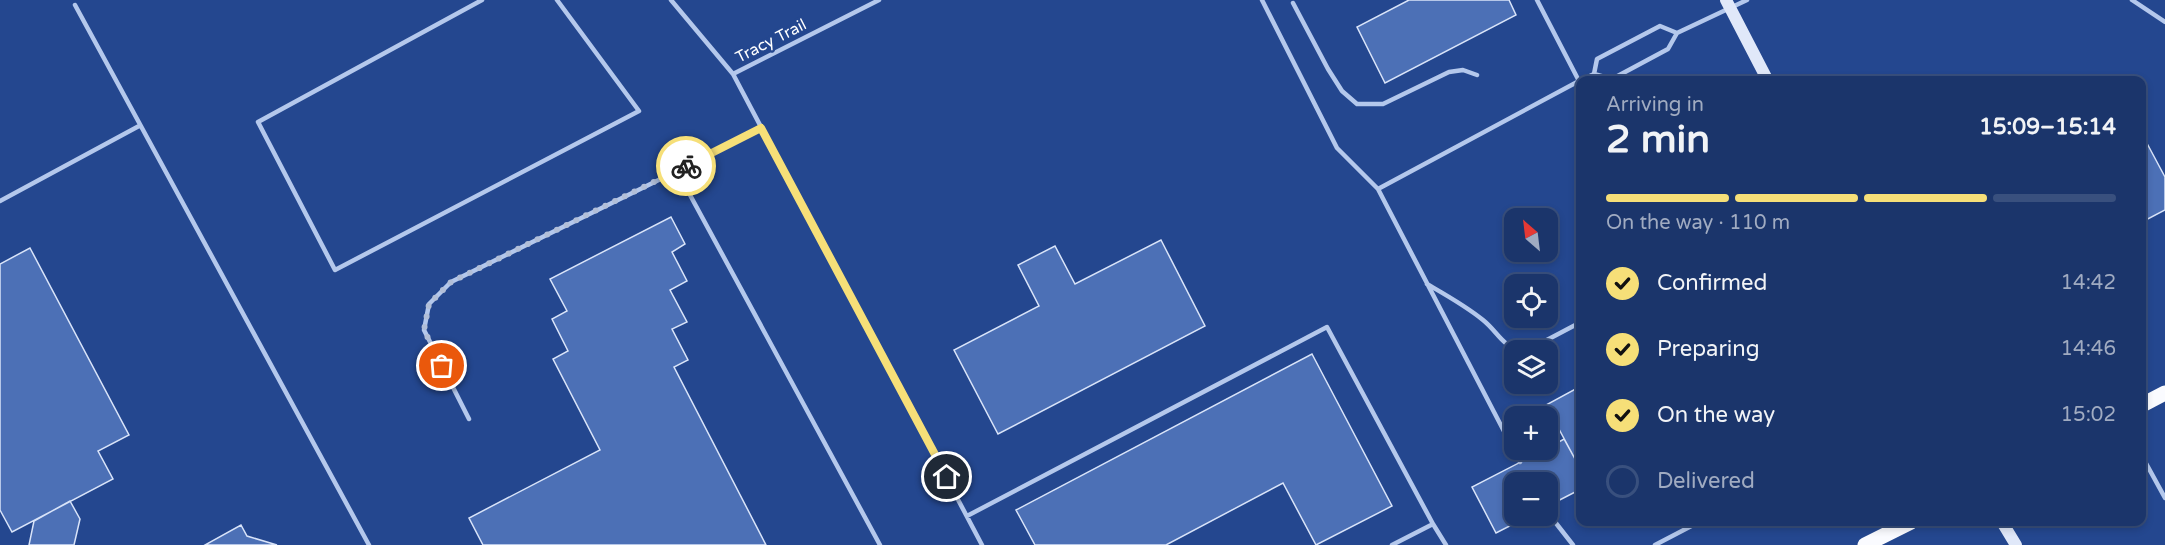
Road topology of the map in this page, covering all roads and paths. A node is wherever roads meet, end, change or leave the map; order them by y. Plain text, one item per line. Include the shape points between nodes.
1 (482, 0) edge
2 (557, 0) edge
3 (671, 0) edge
4 (879, 0) edge
5 (1262, 0) edge
6 (1537, 0) edge
7 (1747, 0) edge
8 (2132, 0) edge
9 (1293, 3) dead end
10 (1728, 4) edge
11 (75, 5) dead end
12 (2165, 22) edge
13 (1677, 33) junction
14 (733, 74) junction
15 (1594, 74) junction
16 (1477, 75) dead end
17 (1576, 76) edge
18 (1590, 76) edge
19 (1601, 76) edge
20 (1618, 76) edge
21 (1765, 76) edge
22 (1576, 83) edge
23 (139, 126) junction
24 (761, 128) junction
25 (676, 171) junction
26 (1378, 189) junction
27 (0, 201) edge
28 (1427, 284) junction
29 (1576, 325) edge
30 (1546, 340) edge
31 (1504, 342) edge
32 (2165, 393) edge
33 (2146, 403) edge
34 (469, 419) dead end
35 (1520, 462) dead end
36 (2146, 463) edge
37 (2165, 498) edge
38 (967, 516) junction
39 (1434, 524) junction
40 (1558, 526) edge
41 (1691, 526) edge
42 (1903, 526) edge
43 (2004, 526) edge
44 (369, 545) edge
45 (880, 545) edge
46 (982, 545) edge
47 (1392, 545) edge
48 (1446, 545) edge
49 (1573, 545) edge
50 (1655, 545) edge
51 (1865, 545) edge
52 (2016, 545) edge

1 - 2 lane via 258,122 335,270 639,111
3 - 14 lane
4 - 14 lane, Tracy Trail
5 - 26 lane via 1337,148
6 - 17 lane
7 - 10 lane
8 - 12 lane
9 - 16 lane via 1332,76 1357,104 1383,104 1449,72 1463,70
10 - 13 lane
10 - 21 street
11 - 23 lane
13 - 15 lane via 1660,26 1597,59
13 - 20 lane via 1668,49
14 - 24 lane, Tracy Trail
15 - 18 lane
15 - 19 lane
22 - 26 lane
23 - 27 lane
23 - 44 lane
24 - 25 lane
24 - 38 lane, Tracy Trail
25 - 34 lane via 451,282 429,304 424,330
25 - 45 lane
26 - 28 lane
28 - 31 lane via 1485,321
28 - 35 lane
29 - 30 lane
32 - 33 main road
36 - 37 lane
38 - 39 lane via 1327,327
38 - 46 lane, Tracy Trail
39 - 47 lane
39 - 48 lane
40 - 49 lane
41 - 50 lane
42 - 51 main road
43 - 52 street

